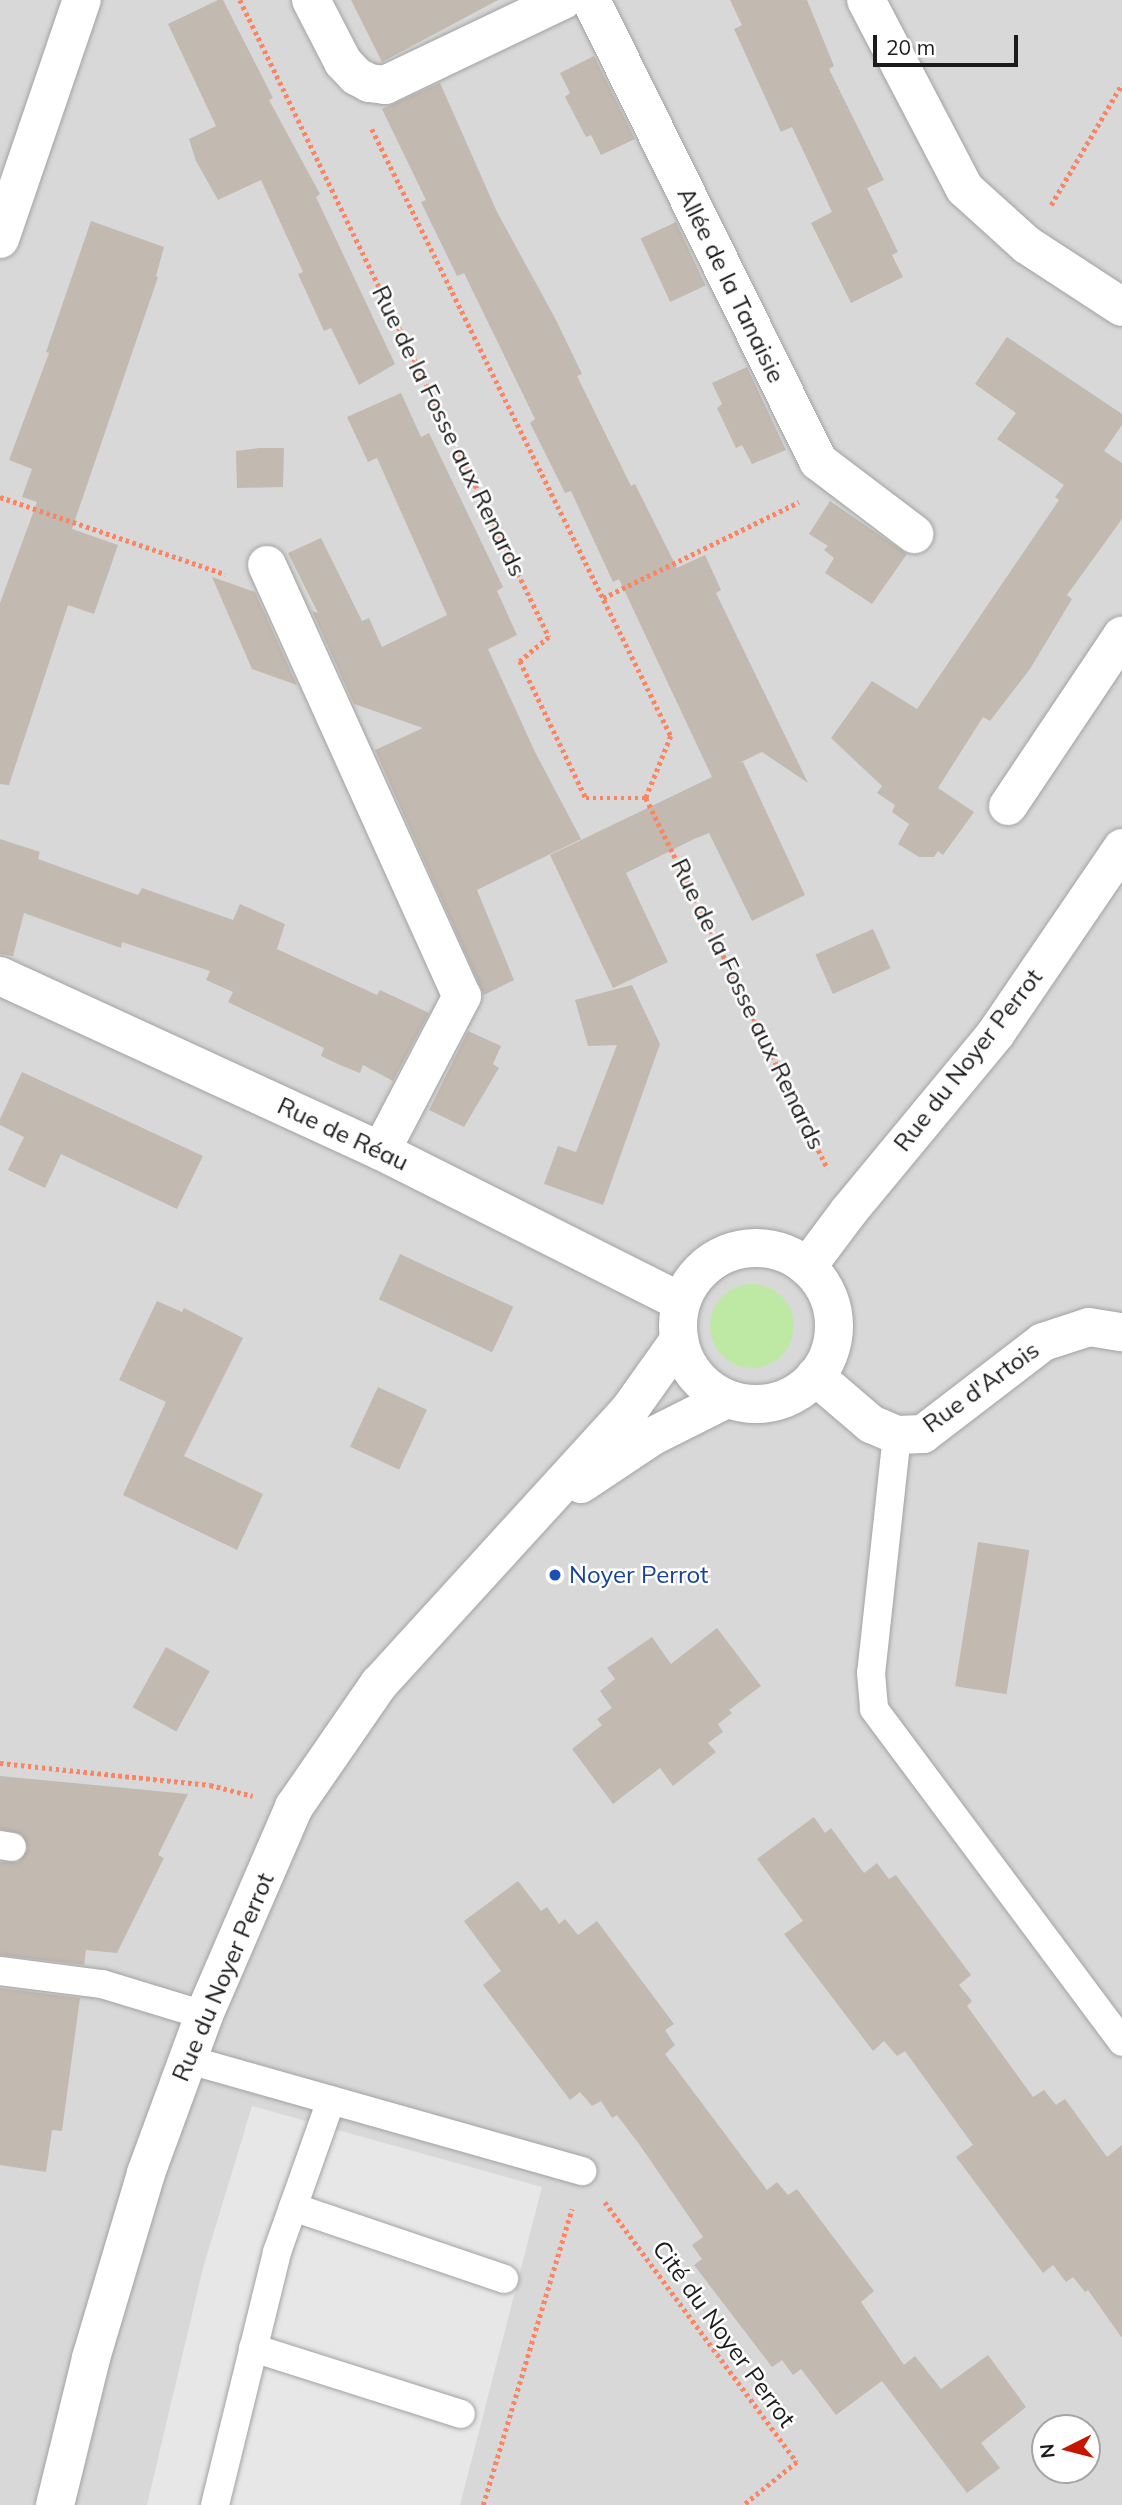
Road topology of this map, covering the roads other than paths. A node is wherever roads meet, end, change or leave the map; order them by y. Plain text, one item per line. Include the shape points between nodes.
1 (82, 0) edge
2 (311, 0) edge
3 (563, 0) edge
4 (591, 0) edge
5 (866, 0) edge
6 (0, 239) edge
7 (1122, 307) edge
8 (914, 534) dead end
9 (267, 565) road end
10 (1122, 636) edge
11 (1009, 806) dead end
12 (1122, 848) edge
13 (0, 976) edge
14 (381, 1152) junction
15 (807, 1267) junction
16 (681, 1301) junction
17 (1122, 1332) edge
18 (679, 1340) junction
19 (816, 1376) junction
20 (727, 1399) junction
21 (897, 1435) junction
22 (528, 1520) junction
23 (0, 1972) edge
24 (204, 2015) junction
25 (1122, 2042) edge
26 (186, 2059) junction
27 (331, 2100) junction
28 (583, 2171) road end
29 (293, 2207) junction
30 (505, 2279) dead end
31 (253, 2348) junction
32 (461, 2414) dead end
33 (222, 2503) edge
34 (55, 2505) edge

1 - 6 street
2 - 3 street via 337,54 356,76 385,85
4 - 8 street, Allée de la Tanaisie via 818,461
5 - 7 street via 965,189 1027,245
9 - 14 street via 462,996
10 - 11 street
12 - 15 street, Rue du Noyer Perrot via 996,1033
13 - 14 street, Rue de Réau
14 - 16 street, Rue de Réau
15 - 16 street via 786,1254 761,1248 735,1250 712,1261
15 - 19 street via 823,1286 832,1308 828,1356
16 - 18 street
17 - 21 street, Rue d'Artois via 1089,1327 1043,1342 923,1434
18 - 20 street via 694,1374
18 - 22 street, Rue du Noyer Perrot via 631,1409
19 - 20 street via 797,1392 774,1402 750,1404
19 - 21 street, Rue d'Artois via 871,1424
20 - 22 street, Rue du Noyer Perrot via 653,1436
21 - 25 lane via 871,1673 874,1709
22 - 24 street, Rue du Noyer Perrot via 379,1684 294,1807
23 - 24 lane via 102,1984
24 - 26 street, Rue du Noyer Perrot
26 - 27 lane
26 - 34 street, Rue du Noyer Perrot via 91,2358
27 - 28 lane
27 - 29 lane
29 - 30 lane
29 - 31 lane
31 - 32 lane
31 - 33 lane

